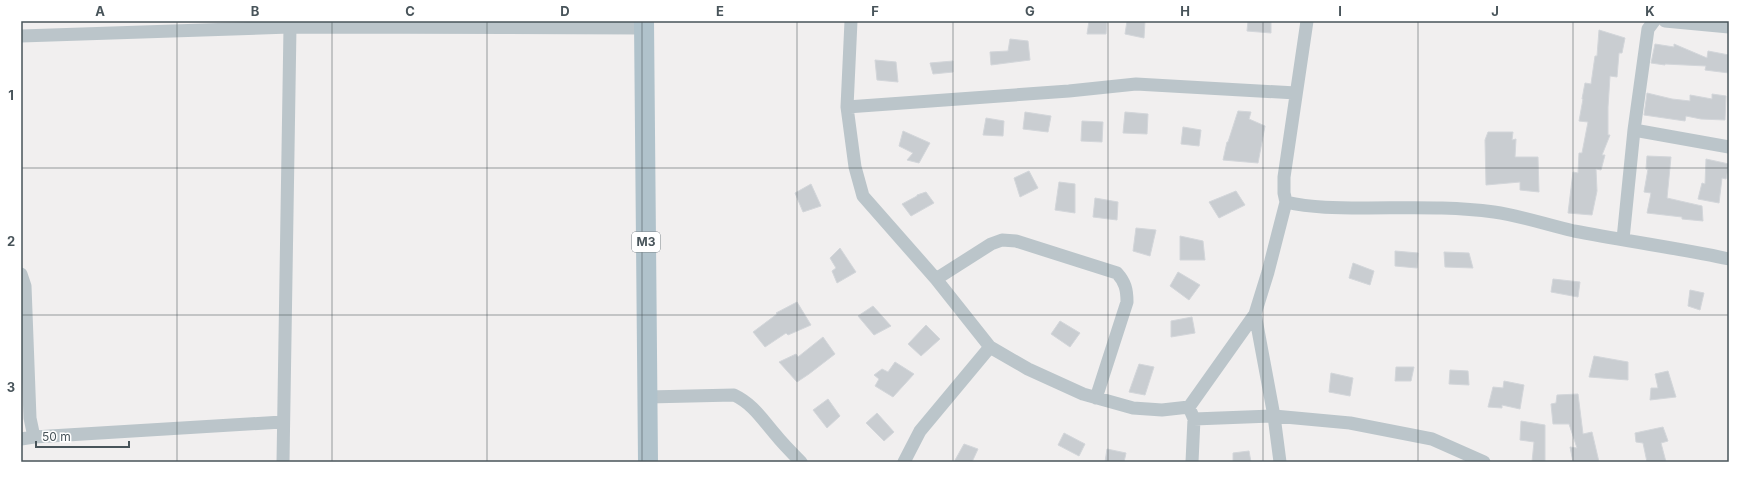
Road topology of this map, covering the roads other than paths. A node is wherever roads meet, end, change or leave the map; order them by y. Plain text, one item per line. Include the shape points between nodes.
1 (851, 21) edge
2 (1307, 21) edge
3 (1654, 21) edge
4 (1665, 21) edge
5 (644, 24) edge
6 (104, 27) edge
7 (290, 27) junction
8 (1729, 27) edge
9 (21, 36) edge
10 (1296, 93) junction
11 (847, 107) junction
12 (1634, 130) junction
13 (1729, 147) edge
14 (1286, 202) junction
15 (1623, 239) junction
16 (1729, 259) edge
17 (21, 274) edge
18 (936, 279) junction
19 (1255, 314) junction
20 (990, 347) junction
21 (648, 397) junction
22 (1096, 398) junction
23 (1191, 413) junction
24 (1274, 416) junction
25 (282, 422) junction
26 (27, 438) edge
27 (283, 462) edge
28 (648, 462) edge
29 (801, 462) edge
30 (904, 462) edge
31 (1192, 462) edge
32 (1280, 462) edge
33 (1484, 462) edge

1 - 11 street
2 - 10 street
3 - 12 street via 1648,29
4 - 8 street
5 - 7 street
5 - 21 main road, M3
6 - 7 street
6 - 9 street
7 - 25 street
10 - 11 street via 1136,84
10 - 14 street via 1284,176
11 - 18 street via 855,167 862,196
12 - 13 street
12 - 15 street
14 - 15 street via 1329,208 1448,208 1495,212
14 - 19 street
15 - 16 street
17 - 26 street via 25,286 30,418
18 - 20 street
18 - 22 street via 991,244 1002,240 1016,241 1117,273 1124,280 1127,302
19 - 23 street
19 - 24 street
20 - 22 street via 1028,370
20 - 30 street via 920,431
21 - 28 main road, M3
21 - 29 street via 734,395 744,399
22 - 23 street via 1133,408
23 - 24 street
23 - 31 street
24 - 32 street
24 - 33 street via 1350,423 1432,439
25 - 26 street
25 - 27 street

